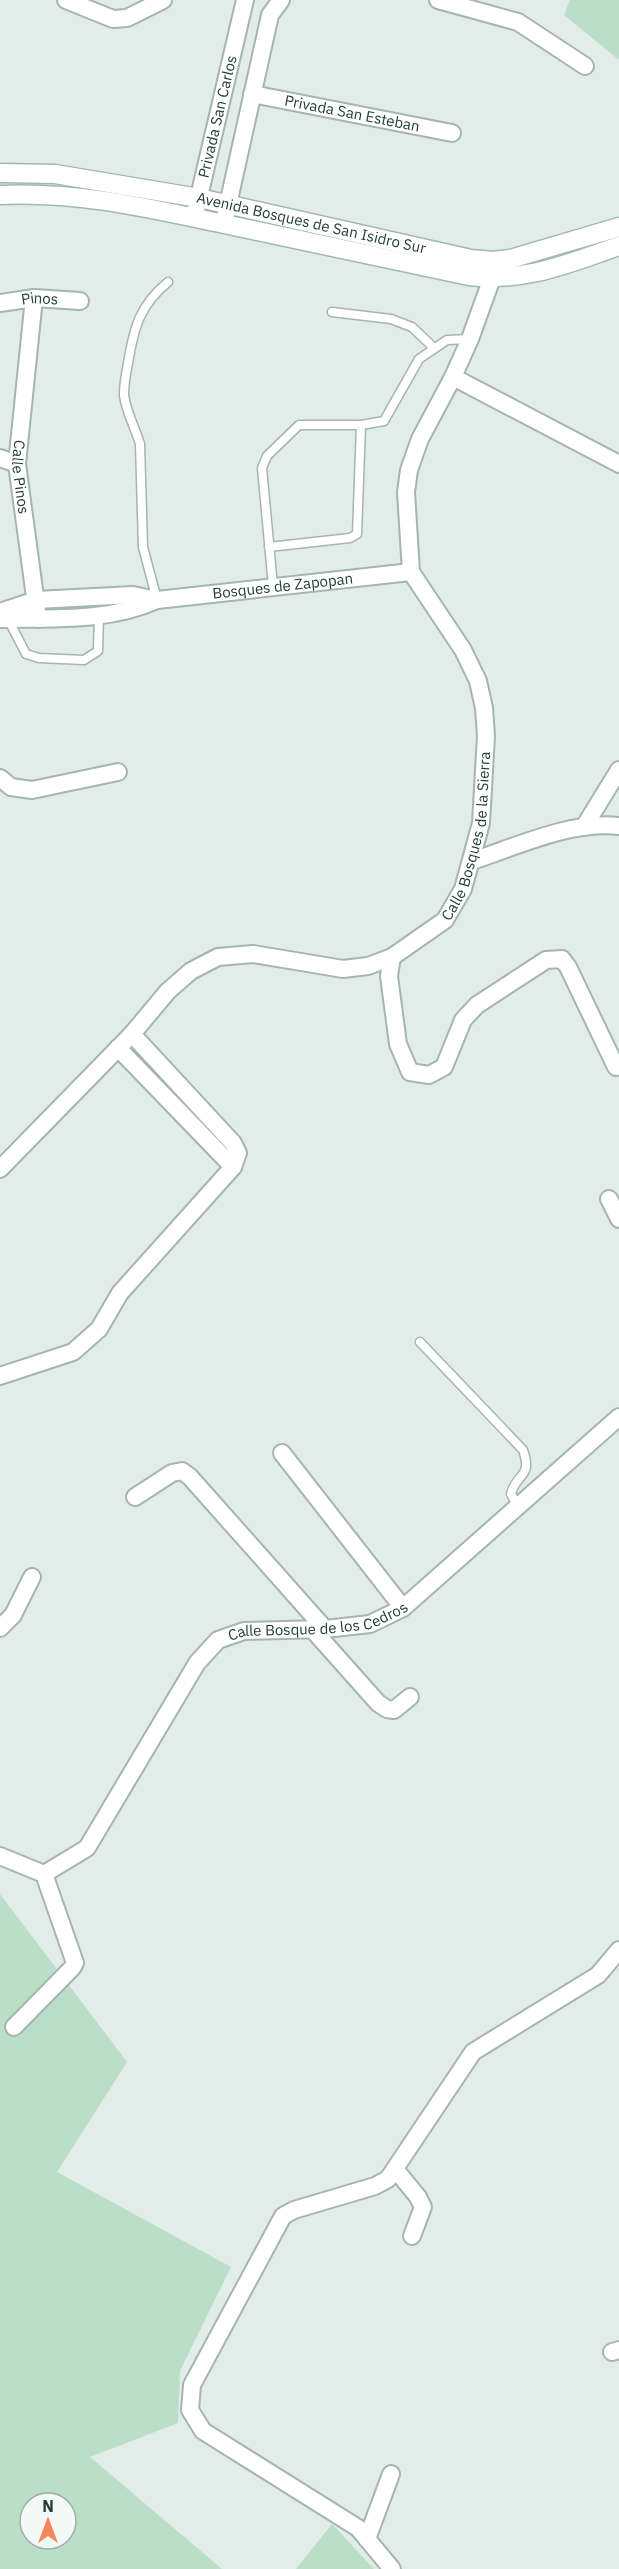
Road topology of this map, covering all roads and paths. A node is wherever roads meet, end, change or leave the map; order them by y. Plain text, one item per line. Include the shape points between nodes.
1 (66, 0) edge
2 (163, 0) edge
3 (232, 0) edge
4 (281, 0) edge
5 (438, 0) edge
6 (243, 8) edge
7 (585, 66) dead end
8 (252, 94) junction
9 (452, 133) dead end
10 (0, 173) edge
11 (0, 195) edge
12 (199, 198) junction
13 (228, 205) junction
14 (195, 218) junction
15 (224, 224) junction
16 (619, 227) edge
17 (619, 246) edge
18 (492, 270) junction
19 (168, 282) dead end
20 (34, 298) junction
21 (80, 301) dead end
22 (0, 303) edge
23 (332, 312) dead end
24 (470, 339) junction
25 (434, 348) junction
26 (453, 377) junction
27 (361, 425) junction
28 (0, 458) edge
29 (17, 464) junction
30 (619, 464) edge
31 (269, 547) junction
32 (411, 572) junction
33 (273, 586) junction
34 (36, 600) junction
35 (157, 600) junction
36 (3, 615) edge
37 (99, 615) junction
38 (38, 619) junction
39 (619, 770) edge
40 (118, 772) dead end
41 (0, 778) edge
42 (619, 826) edge
43 (584, 827) junction
44 (472, 861) junction
45 (392, 957) junction
46 (132, 1034) junction
47 (118, 1048) junction
48 (616, 1067) dead end
49 (233, 1167) junction
50 (0, 1169) edge
51 (609, 1199) dead end
52 (619, 1219) edge
53 (420, 1342) dead end
54 (0, 1376) edge
55 (619, 1417) edge
56 (282, 1453) dead end
57 (135, 1497) dead end
58 (518, 1507) junction
59 (32, 1577) dead end
60 (403, 1608) junction
61 (0, 1628) edge
62 (319, 1629) junction
63 (410, 1697) dead end
64 (0, 1856) edge
65 (44, 1875) junction
66 (619, 1950) edge
67 (14, 2027) dead end
68 (395, 2169) junction
69 (412, 2236) dead end
70 (391, 2474) dead end
71 (367, 2539) junction
72 (392, 2569) edge

1 - 2 street via 113,19 127,18
3 - 6 street, Privada San Carlos
4 - 8 street via 270,15
5 - 7 street via 518,22
6 - 12 street, Privada San Carlos
8 - 9 street, Privada San Esteban
8 - 13 street
10 - 12 main road, Avenida Bosques de San Isidro Sur via 55,174
11 - 14 main road, Avenida Bosques de San Isidro Sur via 81,197
12 - 13 main road, Avenida Bosques de San Isidro Sur
12 - 14 street, Privada San Carlos
13 - 15 street
13 - 18 main road, Avenida Bosques de San Isidro Sur via 471,260
14 - 15 main road, Avenida Bosques de San Isidro Sur
15 - 18 main road, Avenida Bosques de San Isidro Sur via 469,276
16 - 18 main road, Avenida Bosques de San Isidro Sur via 510,260
17 - 18 main road, Avenida Bosques de San Isidro Sur via 529,275
18 - 24 street, Calle Bosques de la Sierra
19 - 35 lane via 154,294 137,320 124,395 140,444 143,547
20 - 21 street, Pinos
20 - 22 street, Pinos
20 - 29 street, Calle Pinos
23 - 25 lane via 391,319 412,327
24 - 25 lane via 447,340
24 - 26 street, Calle Bosques de la Sierra
25 - 27 lane via 419,359 384,421
26 - 30 street
26 - 32 street, Calle Bosques de la Sierra via 420,439 410,470 406,518
27 - 31 lane via 357,534
27 - 31 lane via 299,424 267,456 262,468
28 - 29 street
29 - 34 street, Calle Pinos
31 - 33 lane
32 - 33 street, Bosques de Zapopan
32 - 44 street, Calle Bosques de la Sierra via 463,650 478,681 484,708 484,791
33 - 35 street, Bosques de Zapopan
34 - 35 street, Bosques de Zapopan via 133,595
34 - 36 street, Bosques de Zapopan
34 - 38 street, Calle Pinos
35 - 37 street, Bosques de Zapopan via 134,610
36 - 37 lane via 26,654 84,660 98,651
36 - 38 street, Bosques de Zapopan
37 - 38 street, Bosques de Zapopan
39 - 43 street
40 - 41 street via 32,790 10,788
42 - 43 street
43 - 44 street
44 - 45 street, Calle Bosques de la Sierra via 463,889 445,920
45 - 46 street, Calle Bosques de la Sierra via 368,966 343,969 253,954 218,957 191,971 168,991
45 - 48 street via 389,976 398,1044 410,1072 429,1075 444,1067 463,1020 477,1005 546,960 562,959
46 - 47 street, Calle Bosques de la Sierra
46 - 49 street via 233,1143 238,1153
47 - 49 street
47 - 50 street, Calle Bosques de la Sierra
49 - 54 street via 120,1293 99,1329 73,1352
51 - 52 street
53 - 58 lane via 523,1450 528,1463 526,1473 511,1494
55 - 58 street, Calle Bosque de los Cedros
56 - 60 street
57 - 62 street via 172,1473 182,1471 190,1476
58 - 60 street, Calle Bosque de los Cedros
59 - 61 street via 13,1614
60 - 62 street, Calle Bosque de los Cedros via 370,1624
62 - 63 street via 378,1703 394,1710
62 - 65 street, Calle Bosque de los Cedros via 244,1630 218,1640 197,1663 87,1848
64 - 65 street
65 - 67 street via 75,1963
66 - 68 street via 598,1975 473,2052
68 - 69 street via 423,2207
68 - 71 street via 388,2179 375,2186 283,2216 192,2385 190,2410 203,2431 358,2528
70 - 71 street
71 - 72 street

